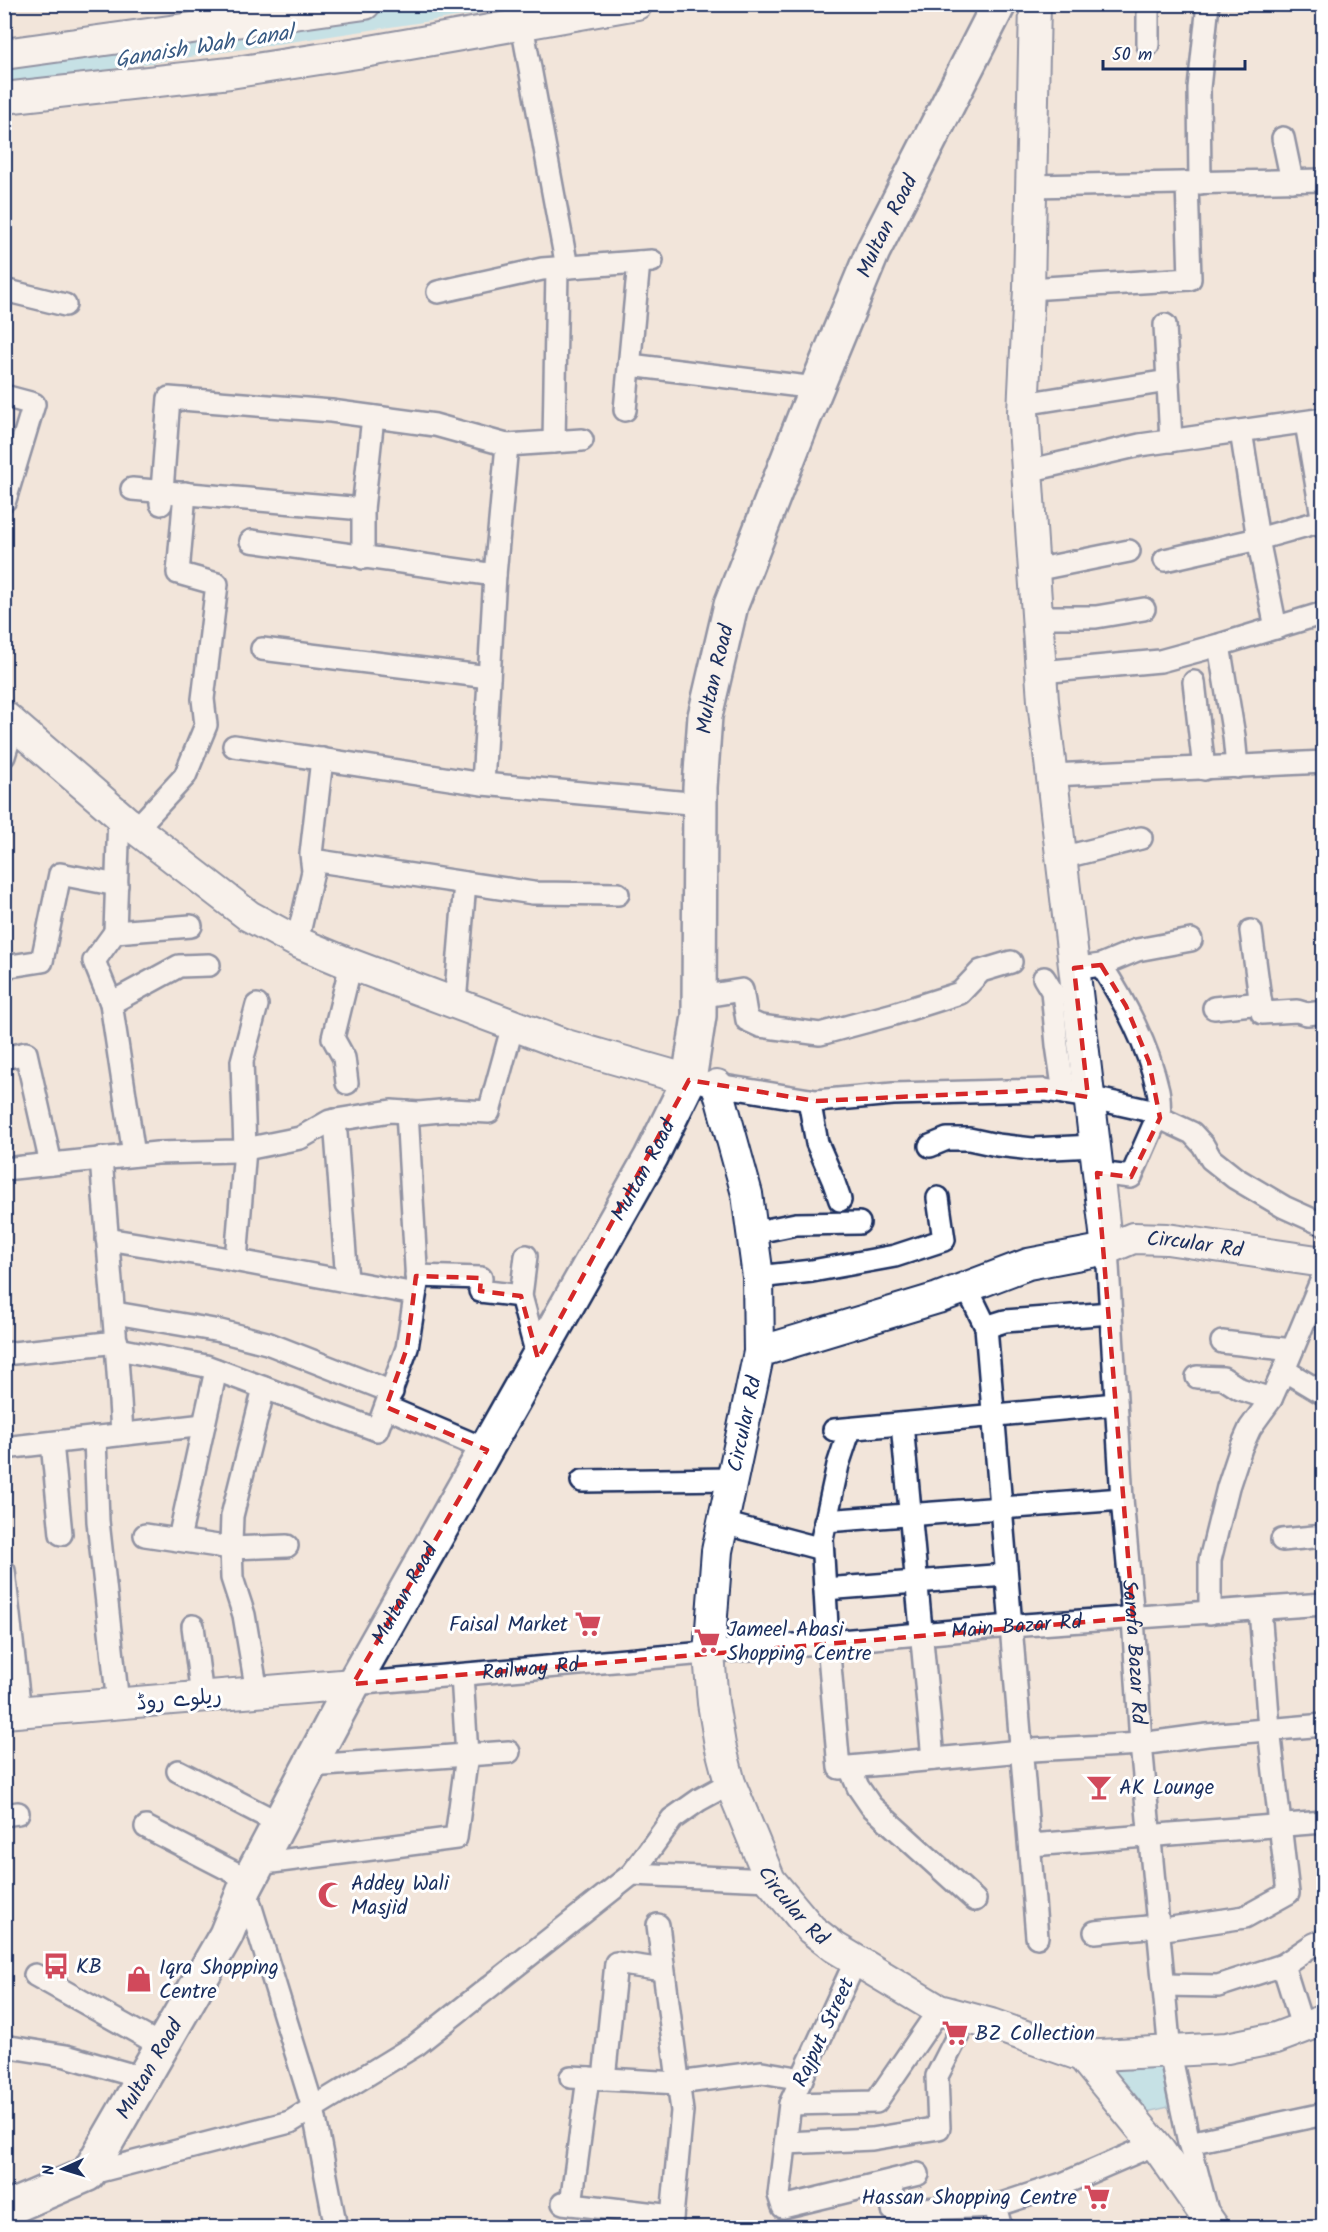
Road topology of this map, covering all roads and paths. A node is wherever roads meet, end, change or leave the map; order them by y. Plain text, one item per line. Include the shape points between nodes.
1 (365, 4) edge
2 (637, 4) edge
3 (999, 4) edge
4 (1035, 4) edge
5 (1148, 4) edge
6 (1208, 4) edge
7 (300, 9) edge
8 (522, 25) junction
9 (1148, 45) dead end
10 (4, 54) edge
11 (4, 98) edge
12 (1283, 138) dead end
13 (1323, 180) edge
14 (1292, 181) junction
15 (1193, 183) junction
16 (1030, 186) junction
17 (562, 267) junction
18 (4, 290) edge
19 (1029, 290) junction
20 (438, 292) dead end
21 (65, 305) dead end
22 (1165, 325) dead end
23 (630, 365) junction
24 (1168, 381) junction
25 (816, 388) junction
26 (4, 396) edge
27 (1023, 404) junction
28 (626, 410) dead end
29 (373, 417) junction
30 (1315, 421) edge
31 (1241, 431) junction
32 (582, 440) dead end
33 (1171, 441) junction
34 (554, 442) junction
35 (507, 445) junction
36 (1027, 471) junction
37 (132, 489) dead end
38 (185, 493) junction
39 (162, 497) junction
40 (4, 500) edge
41 (363, 509) junction
42 (1323, 524) edge
43 (1258, 539) junction
44 (251, 541) dead end
45 (1129, 550) dead end
46 (363, 558) junction
47 (1165, 560) dead end
48 (1034, 570) junction
49 (495, 575) junction
50 (1144, 609) dead end
51 (1323, 613) edge
52 (1038, 617) junction
53 (1276, 628) junction
54 (1219, 645) junction
55 (262, 649) dead end
56 (1041, 672) junction
57 (489, 677) junction
58 (1194, 682) dead end
59 (9, 719) edge
60 (234, 746) dead end
61 (4, 756) edge
62 (322, 759) junction
63 (1323, 762) edge
64 (1237, 767) junction
65 (1204, 769) junction
66 (1052, 776) junction
67 (483, 784) junction
68 (700, 804) junction
69 (128, 821) junction
70 (1141, 838) dead end
71 (1061, 858) junction
72 (312, 860) junction
73 (465, 883) junction
74 (117, 885) junction
75 (618, 894) dead end
76 (191, 926) dead end
77 (1251, 931) dead end
78 (115, 932) junction
79 (1191, 940) dead end
80 (297, 942) junction
81 (1011, 962) dead end
82 (351, 964) junction
83 (209, 965) dead end
84 (4, 966) edge
85 (1088, 967) junction
86 (1044, 978) dead end
87 (699, 997) junction
88 (111, 1003) junction
89 (455, 1003) junction
90 (1261, 1003) junction
91 (256, 1005) dead end
92 (1214, 1008) dead end
93 (1323, 1012) edge
94 (513, 1025) junction
95 (4, 1058) edge
96 (703, 1082) junction
97 (347, 1083) dead end
98 (1076, 1095) junction
99 (809, 1100) junction
100 (407, 1112) junction
101 (1160, 1115) junction
102 (335, 1120) junction
103 (930, 1146) dead end
104 (245, 1149) junction
105 (134, 1155) junction
106 (101, 1158) junction
107 (1096, 1159) junction
108 (51, 1164) junction
109 (4, 1170) edge
110 (938, 1198) dead end
111 (840, 1200) dead end
112 (859, 1223) dead end
113 (1323, 1225) edge
114 (752, 1233) junction
115 (107, 1239) junction
116 (1107, 1249) junction
117 (526, 1256) dead end
118 (236, 1260) junction
119 (1323, 1262) edge
120 (1323, 1274) edge
121 (758, 1277) junction
122 (347, 1281) junction
123 (416, 1285) junction
124 (967, 1288) junction
125 (521, 1296) junction
126 (1111, 1312) junction
127 (115, 1313) junction
128 (987, 1327) junction
129 (1222, 1342) dead end
130 (117, 1346) junction
131 (1292, 1350) junction
132 (759, 1352) junction
133 (4, 1354) edge
134 (538, 1359) junction
135 (216, 1370) junction
136 (1284, 1370) junction
137 (1197, 1377) dead end
138 (264, 1388) junction
139 (1323, 1394) edge
140 (1271, 1399) junction
141 (389, 1400) junction
142 (1116, 1404) junction
143 (993, 1416) junction
144 (902, 1424) junction
145 (204, 1425) junction
146 (122, 1434) junction
147 (95, 1437) junction
148 (52, 1443) junction
149 (4, 1448) edge
150 (487, 1449) junction
151 (733, 1479) junction
152 (582, 1481) dead end
153 (1122, 1499) junction
154 (1002, 1508) junction
155 (910, 1516) junction
156 (825, 1521) junction
157 (723, 1523) junction
158 (61, 1534) dead end
159 (145, 1535) dead end
160 (1323, 1536) edge
161 (179, 1539) junction
162 (1282, 1540) dead end
163 (287, 1546) dead end
164 (231, 1548) junction
165 (822, 1549) junction
166 (4, 1571) edge
167 (1006, 1575) junction
168 (915, 1582) junction
169 (825, 1589) junction
170 (1323, 1604) edge
171 (1260, 1609) junction
172 (1210, 1613) junction
173 (1133, 1617) junction
174 (193, 1626) dead end
175 (1010, 1626) junction
176 (920, 1634) junction
177 (828, 1643) junction
178 (709, 1654) junction
179 (462, 1675) junction
180 (353, 1684) junction
181 (257, 1692) junction
182 (202, 1697) junction
183 (118, 1704) junction
184 (12, 1712) edge
185 (1323, 1725) edge
186 (1269, 1729) junction
187 (1141, 1744) junction
188 (1022, 1751) junction
189 (509, 1752) dead end
190 (466, 1755) junction
191 (933, 1759) junction
192 (310, 1766) junction
193 (850, 1767) junction
194 (178, 1771) dead end
195 (730, 1783) junction
196 (279, 1822) junction
197 (1323, 1822) edge
198 (1280, 1826) junction
199 (146, 1827) dead end
200 (1150, 1837) junction
201 (1031, 1845) junction
202 (632, 1875) junction
203 (250, 1877) junction
204 (770, 1880) junction
205 (975, 1900) dead end
206 (658, 1925) dead end
207 (1158, 1928) junction
208 (1095, 1932) dead end
209 (1037, 1936) dead end
210 (1323, 1940) edge
211 (856, 1960) junction
212 (1283, 1965) junction
213 (663, 1970) junction
214 (35, 1975) dead end
215 (1164, 1985) junction
216 (953, 2013) junction
217 (1313, 2024) edge
218 (4, 2046) edge
219 (162, 2046) junction
220 (1170, 2053) junction
221 (1082, 2056) junction
222 (143, 2078) junction
223 (588, 2078) junction
224 (802, 2079) junction
225 (678, 2083) junction
226 (790, 2104) junction
227 (313, 2108) junction
228 (1323, 2114) edge
229 (786, 2143) junction
230 (1189, 2143) junction
231 (1155, 2144) junction
232 (88, 2174) junction
233 (918, 2174) dead end
234 (891, 2181) junction
235 (995, 2206) junction
236 (4, 2210) edge
237 (671, 2222) edge
238 (1212, 2223) edge
239 (336, 2228) edge
240 (1001, 2228) edge

1 - 7 street
2 - 8 street
3 - 25 main road, Multan Road via 873,251
4 - 16 street
5 - 9 street
6 - 15 street
7 - 10 street
8 - 11 street via 230,73
8 - 17 street
12 - 14 street
13 - 14 street
14 - 15 street
15 - 16 street
15 - 19 street via 1190,279
16 - 19 street
17 - 20 street
17 - 23 street via 645,262
17 - 34 street
18 - 21 street
19 - 27 street
22 - 24 street
23 - 25 street
23 - 28 street
24 - 27 street
24 - 33 street
25 - 68 main road, Multan Road via 731,604 705,716
26 - 40 street via 34,404
27 - 36 street
29 - 35 street via 435,425
29 - 39 street via 169,398
29 - 41 street
30 - 31 street
30 - 42 street
31 - 33 street
31 - 43 street
32 - 34 street
33 - 36 street
34 - 35 street
35 - 49 street
36 - 48 street
37 - 39 street
38 - 39 street
38 - 41 street
38 - 69 street via 178,573 217,584 203,699 206,725 185,776
41 - 46 street
42 - 43 street
43 - 47 street
43 - 53 street
44 - 46 street
45 - 48 street
46 - 49 street
48 - 52 street
49 - 57 street
50 - 52 street via 1096,617
51 - 53 street
52 - 56 street
53 - 54 street
54 - 56 street via 1160,661
54 - 64 street
55 - 57 street
56 - 66 street
57 - 67 street
58 - 65 street
59 - 61 street
59 - 69 street
60 - 62 street
62 - 67 street
62 - 72 street
63 - 64 street
64 - 65 street
65 - 66 street
66 - 71 street
67 - 68 street
68 - 87 main road, Multan Road
69 - 74 street
69 - 80 street via 249,916
70 - 71 street
71 - 85 street
72 - 73 street
72 - 80 street
73 - 75 street via 533,893
73 - 89 street
74 - 78 street
74 - 84 street via 60,874 42,962
76 - 78 street
77 - 90 street
78 - 88 street via 94,961
79 - 85 street via 1137,950
80 - 82 street
81 - 87 street via 981,971 960,993 820,1034 760,1026 747,1020 742,990
82 - 89 street
82 - 97 street via 333,1038 344,1059
83 - 88 street via 179,966
85 - 98 street
85 - 101 street via 1126,1006 1158,1090
86 - 98 street via 1052,991
87 - 96 main road, Multan Road
88 - 105 street
89 - 94 street
90 - 92 street
90 - 93 street via 1262,1013
91 - 104 street via 242,1061
94 - 96 street via 566,1045
94 - 100 street via 489,1112
95 - 108 street via 27,1053
96 - 99 street
96 - 114 street, Circular Rd via 747,1194
96 - 134 main road, Multan Road via 651,1157
98 - 99 street via 1033,1090
98 - 101 street
98 - 107 street
99 - 111 street via 817,1143
100 - 102 street
100 - 123 street
101 - 107 street via 1131,1177
101 - 113 street via 1192,1133 1211,1158 1235,1178
102 - 104 street via 300,1138
102 - 122 street
103 - 107 street via 946,1139 969,1139
104 - 105 street
104 - 118 street
105 - 106 street
106 - 108 street
106 - 115 street
107 - 116 street
108 - 109 street
110 - 121 street via 944,1240 895,1256
112 - 114 street via 796,1224
114 - 121 street, Circular Rd
115 - 118 street
115 - 127 street
116 - 119 street, Circular Rd via 1133,1238 1167,1239
116 - 124 street, Circular Rd via 1028,1264
116 - 126 street, Sarafa Bazar Rd
117 - 125 street
118 - 122 street
120 - 131 street
121 - 132 street, Circular Rd
122 - 123 street
123 - 125 street via 481,1278 480,1291
123 - 141 street via 407,1348
124 - 128 street
124 - 132 street, Circular Rd
125 - 134 street
126 - 128 street via 1005,1321
126 - 142 street, Sarafa Bazar Rd
127 - 130 street
127 - 141 street via 267,1343
128 - 143 street
129 - 131 street
130 - 133 street
130 - 135 street
130 - 146 street
131 - 136 street
132 - 151 street, Circular Rd
134 - 150 main road, Multan Road
135 - 138 street
135 - 145 street
136 - 139 street
136 - 140 street
137 - 140 street via 1223,1378 1240,1389
138 - 141 street via 378,1430
138 - 164 street via 232,1516
140 - 172 street via 1245,1438 1228,1487 1210,1560
141 - 150 street
142 - 143 street
142 - 153 street, Sarafa Bazar Rd
143 - 144 street
143 - 154 street
144 - 155 street
144 - 156 street via 842,1430
145 - 146 street
145 - 161 street
146 - 147 street
147 - 148 street
147 - 183 street via 98,1521
148 - 149 street
148 - 158 street
150 - 180 main road, Multan Road
151 - 152 street
151 - 157 street, Circular Rd
153 - 154 street
153 - 173 street, Sarafa Bazar Rd
154 - 155 street
154 - 167 street
155 - 156 street
155 - 168 street
156 - 165 street
157 - 165 street
157 - 178 street, Circular Rd
159 - 161 street
160 - 162 street
161 - 164 street
163 - 164 street
164 - 181 street via 232,1578 244,1615
165 - 169 street
166 - 184 street
167 - 168 street
167 - 175 street
168 - 169 street
168 - 176 street
169 - 177 street
170 - 171 street, Main Bazar Rd
171 - 172 street, Main Bazar Rd
171 - 186 street
172 - 173 street, Main Bazar Rd
173 - 175 street, Main Bazar Rd
173 - 187 street, Sarafa Bazar Rd
174 - 182 street
175 - 176 street, Main Bazar Rd
175 - 188 street
176 - 177 street, Main Bazar Rd
176 - 191 street
177 - 178 street, Main Bazar Rd
177 - 193 street via 839,1768
178 - 179 street, Railway Rd
178 - 195 street, Circular Rd via 714,1713
179 - 180 street, Railway Rd
179 - 190 street
180 - 181 street, ریلوے روڈ
180 - 192 main road, Multan Road
181 - 182 street, ریلوے روڈ
182 - 183 street, ریلوے روڈ
183 - 184 street, ریلوے روڈ
185 - 186 street
186 - 187 street
186 - 198 street
187 - 188 street
187 - 200 street, Sarafa Bazar Rd
188 - 191 street
188 - 201 street
189 - 190 street
190 - 192 street
190 - 203 street via 456,1838
191 - 193 street
192 - 196 main road, Multan Road
193 - 205 street via 871,1806
194 - 196 street
195 - 202 street via 672,1819
195 - 204 street, Circular Rd
196 - 203 main road, Multan Road
197 - 198 street
198 - 200 street
198 - 207 street via 1288,1893 1245,1917
199 - 203 street
200 - 201 street
200 - 207 street, Sarafa Bazar Rd
201 - 209 street
202 - 204 street
202 - 227 street via 416,2045
203 - 219 main road, Multan Road via 226,1935
203 - 227 street
204 - 211 street, Circular Rd via 811,1929
206 - 213 street
207 - 208 street
207 - 215 street, Sarafa Bazar Rd
210 - 212 street
211 - 216 street, Circular Rd
211 - 224 street, Rajput Street
212 - 215 street via 1218,1986
212 - 217 street
213 - 223 street via 616,1963
213 - 225 street
214 - 219 street
215 - 220 street, Sarafa Bazar Rd
216 - 221 street, Circular Rd
216 - 226 street, Rajput Street via 876,2102
216 - 229 street via 937,2076 939,2128 872,2139
217 - 220 street, Circular Rd via 1276,2038 1227,2048
218 - 222 street via 66,2056
219 - 222 main road, Multan Road
220 - 221 street, Circular Rd
220 - 230 street, Sarafa Bazar Rd
221 - 231 street
222 - 232 main road, Multan Road
223 - 225 street
223 - 237 street via 567,2204
224 - 225 street via 762,2072
224 - 226 street, Rajput Street
225 - 237 street via 682,2110
226 - 229 street, Rajput Street
227 - 232 street via 290,2122
227 - 239 street
228 - 230 street
229 - 234 street, Rajput Street via 779,2195 783,2207
230 - 238 street, Sarafa Bazar Rd
231 - 235 street via 1065,2183
231 - 238 street
232 - 236 main road
233 - 234 street
234 - 235 street via 893,2210
235 - 240 street

